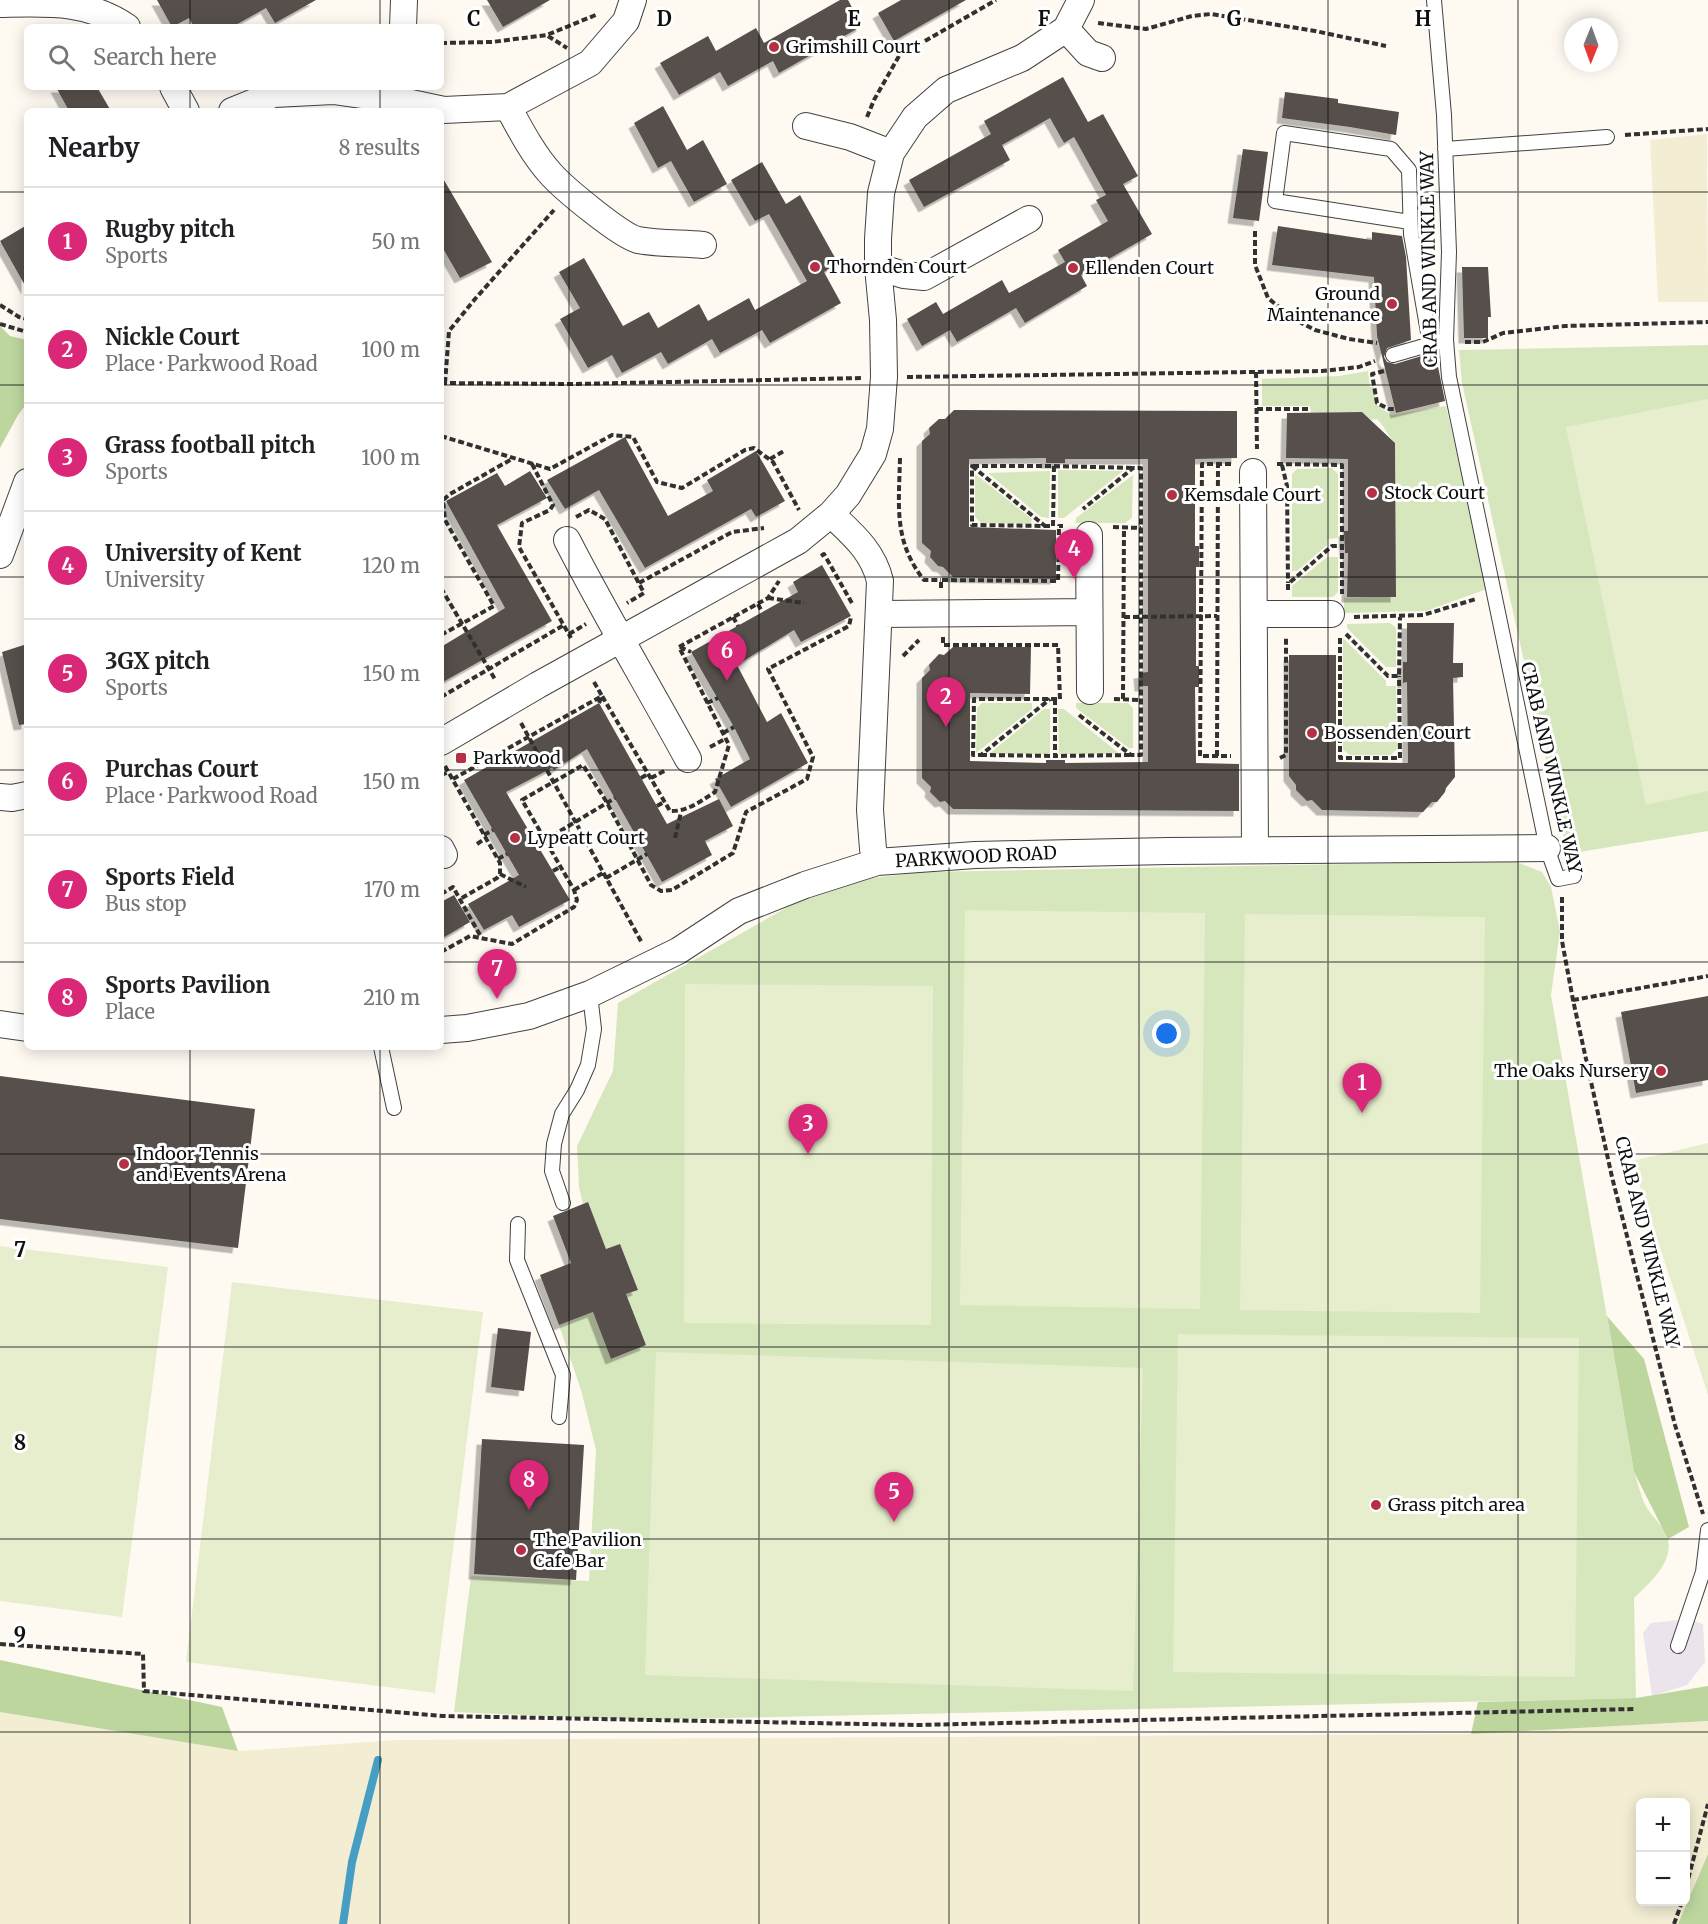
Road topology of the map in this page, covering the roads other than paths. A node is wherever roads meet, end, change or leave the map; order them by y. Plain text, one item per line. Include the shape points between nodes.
1 (404, 0) edge
2 (633, 0) edge
3 (1434, 0) edge
4 (0, 4) edge
5 (1074, 14) edge
6 (123, 24) edge
7 (403, 24) edge
8 (1102, 58) dead end
9 (175, 90) edge
10 (398, 93) edge
11 (508, 107) junction
12 (184, 108) edge
13 (239, 108) edge
14 (439, 108) edge
15 (444, 110) edge
16 (1431, 110) dead end
17 (1444, 115) junction
18 (806, 126) dead end
19 (1607, 136) road end
20 (1445, 149) junction
21 (891, 153) junction
22 (1029, 219) dead end
23 (1410, 222) junction
24 (703, 245) dead end
25 (878, 267) junction
26 (1446, 340) junction
27 (1430, 344) junction
28 (1393, 355) road end
29 (1257, 463) road end
30 (24, 490) edge
31 (831, 514) junction
32 (1086, 527) road end
33 (567, 540) dead end
34 (0, 555) edge
35 (1341, 610) road end
36 (1089, 612) junction
37 (880, 614) junction
38 (1255, 614) junction
39 (621, 639) junction
40 (1087, 701) road end
41 (444, 740) edge
42 (688, 759) dead end
43 (24, 796) edge
44 (0, 797) edge
45 (1547, 848) junction
46 (1255, 850) junction
47 (877, 862) junction
48 (1575, 876) dead end
49 (590, 994) junction
50 (0, 1024) edge
51 (24, 1028) edge
52 (444, 1030) edge
53 (382, 1050) edge
54 (394, 1108) dead end
55 (563, 1203) dead end
56 (519, 1224) dead end
57 (559, 1416) dead end
58 (1708, 1530) edge
59 (1678, 1646) dead end

1 - 7 street
2 - 11 street via 626,21 590,63
3 - 17 lane, CRAB AND WINKLE WAY
4 - 6 street via 84,6
5 - 8 street via 1088,52
5 - 21 street via 1022,58 946,90 915,117
9 - 12 street
10 - 13 street via 274,94
10 - 14 street
11 - 15 street
11 - 24 street via 550,173 638,249
16 - 17 lane
17 - 20 lane, CRAB AND WINKLE WAY
18 - 21 street
19 - 20 lane
20 - 26 lane, CRAB AND WINKLE WAY via 1449,252
21 - 25 street via 881,193
22 - 25 street via 924,277
23 - 23 lane via 1275,201 1284,133 1391,149 1409,170
23 - 27 lane
25 - 31 street via 885,377 880,429 873,454 848,495
26 - 27 lane
26 - 45 lane, CRAB AND WINKLE WAY via 1449,377
27 - 28 lane
29 - 38 street
30 - 34 street
31 - 37 street via 862,544 877,567
31 - 39 street via 789,546
32 - 36 street
33 - 39 street
35 - 38 street
36 - 37 street
36 - 40 street
37 - 47 street via 870,810
38 - 46 street
39 - 41 street
39 - 42 street
43 - 44 street
45 - 46 street, PARKWOOD ROAD
45 - 48 lane, CRAB AND WINKLE WAY via 1557,879
46 - 47 street, PARKWOOD ROAD via 975,855
47 - 49 street, PARKWOOD ROAD via 739,911 678,951
49 - 52 street, PARKWOOD ROAD via 529,1016
49 - 55 lane via 594,1029 588,1065 562,1114 554,1144 552,1171
50 - 51 street
53 - 54 lane
56 - 57 lane via 516,1260 563,1375
58 - 59 lane via 1703,1572

